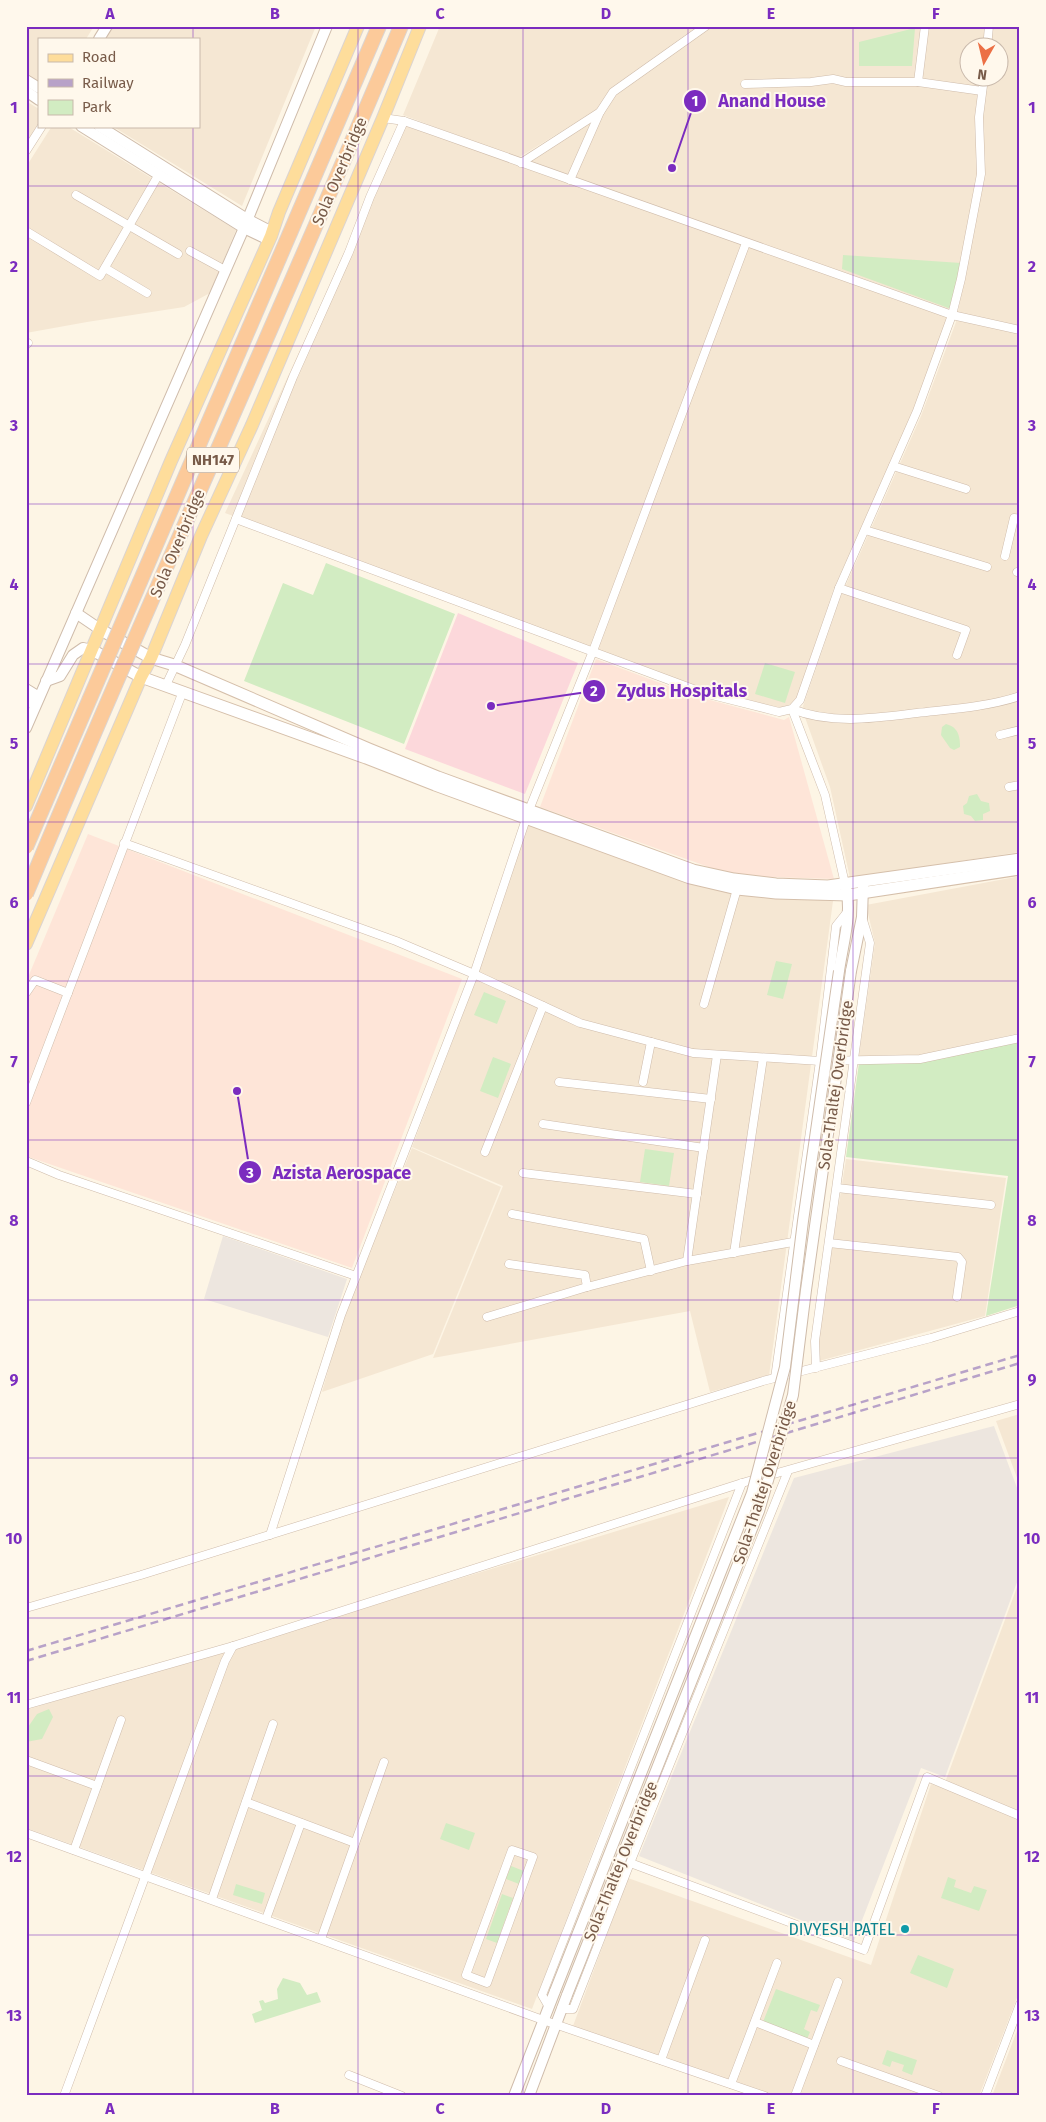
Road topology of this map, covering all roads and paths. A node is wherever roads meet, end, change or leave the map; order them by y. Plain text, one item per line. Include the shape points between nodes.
1 (107, 26) edge
2 (327, 26) edge
3 (358, 26) edge
4 (379, 26) edge
5 (401, 26) edge
6 (420, 26) edge
7 (706, 26) edge
8 (925, 26) edge
9 (100, 38) edge
10 (26, 80) edge
11 (918, 82) junction
12 (745, 84) dead end
13 (38, 87) edge
14 (982, 88) edge
15 (26, 91) edge
16 (982, 91) junction
17 (38, 99) edge
18 (600, 112) junction
19 (383, 118) junction
20 (404, 121) junction
21 (41, 128) edge
22 (84, 128) edge
23 (102, 128) edge
24 (26, 151) edge
25 (521, 163) junction
26 (159, 174) junction
27 (570, 180) junction
28 (76, 195) dead end
29 (245, 224) junction
30 (128, 227) junction
31 (26, 231) edge
32 (271, 236) junction
33 (746, 244) junction
34 (190, 251) dead end
35 (178, 254) dead end
36 (105, 268) junction
37 (225, 270) junction
38 (147, 294) dead end
39 (952, 316) junction
40 (1020, 330) edge
41 (893, 466) junction
42 (966, 489) dead end
43 (236, 519) junction
44 (1020, 519) edge
45 (865, 530) junction
46 (1006, 556) dead end
47 (988, 567) dead end
48 (839, 588) junction
49 (76, 613) junction
50 (101, 630) junction
51 (92, 650) junction
52 (593, 651) junction
53 (957, 655) dead end
54 (151, 658) junction
55 (174, 665) junction
56 (141, 677) junction
57 (46, 680) junction
58 (166, 685) junction
59 (26, 689) edge
60 (183, 691) junction
61 (1020, 696) edge
62 (33, 701) edge
63 (792, 709) junction
64 (26, 728) edge
65 (1020, 730) edge
66 (1000, 736) dead end
67 (1020, 785) edge
68 (1009, 787) dead end
69 (26, 806) edge
70 (528, 814) junction
71 (124, 843) junction
72 (26, 847) edge
73 (1020, 860) edge
74 (1020, 869) edge
75 (864, 887) junction
76 (737, 889) junction
77 (846, 890) junction
78 (26, 894) edge
79 (848, 911) junction
80 (862, 917) junction
81 (26, 944) edge
82 (474, 974) junction
83 (68, 993) junction
84 (26, 994) edge
85 (704, 1004) dead end
86 (544, 1006) junction
87 (1020, 1038) edge
88 (651, 1042) junction
89 (717, 1055) junction
90 (763, 1058) junction
91 (854, 1060) junction
92 (820, 1061) junction
93 (559, 1082) dead end
94 (643, 1082) dead end
95 (711, 1099) junction
96 (26, 1103) edge
97 (543, 1124) dead end
98 (704, 1148) junction
99 (485, 1152) dead end
100 (26, 1161) edge
101 (523, 1173) dead end
102 (837, 1188) junction
103 (697, 1194) junction
104 (991, 1205) dead end
105 (512, 1214) dead end
106 (793, 1242) junction
107 (829, 1243) junction
108 (734, 1253) junction
109 (687, 1261) junction
110 (509, 1264) dead end
111 (651, 1271) junction
112 (356, 1276) junction
113 (587, 1287) junction
114 (957, 1296) dead end
115 (1020, 1311) edge
116 (488, 1317) dead end
117 (816, 1368) junction
118 (775, 1378) junction
119 (1020, 1404) edge
120 (788, 1471) junction
121 (742, 1483) junction
122 (270, 1535) junction
123 (26, 1608) edge
124 (232, 1646) junction
125 (26, 1705) edge
126 (121, 1720) dead end
127 (272, 1724) dead end
128 (26, 1760) edge
129 (384, 1762) dead end
130 (97, 1786) junction
131 (246, 1802) junction
132 (1020, 1816) edge
133 (301, 1823) junction
134 (26, 1833) edge
135 (355, 1843) junction
136 (74, 1850) junction
137 (625, 1861) junction
138 (146, 1876) junction
139 (212, 1900) junction
140 (266, 1919) junction
141 (321, 1939) junction
142 (706, 1940) dead end
143 (777, 1962) dead end
144 (474, 1978) junction
145 (484, 1982) junction
146 (838, 1982) dead end
147 (469, 1992) junction
148 (479, 1996) junction
149 (1020, 2004) edge
150 (548, 2007) junction
151 (561, 2009) junction
152 (543, 2020) junction
153 (755, 2022) junction
154 (556, 2024) junction
155 (814, 2045) junction
156 (661, 2060) junction
157 (841, 2061) dead end
158 (349, 2074) dead end
159 (731, 2084) junction
160 (64, 2096) edge
161 (402, 2096) edge
162 (514, 2096) edge
163 (529, 2096) edge
164 (765, 2096) edge
165 (795, 2096) edge
166 (938, 2096) edge
167 (985, 2096) edge

1 - 9 street
2 - 29 street
3 - 32 main road
4 - 72 highway, Sola Overbridge / NH147, bridge
5 - 78 highway, Sola Overbridge / NH147, bridge
6 - 19 main road
7 - 18 street via 623,83
8 - 11 street
10 - 13 street
11 - 12 street via 846,82 833,79
11 - 16 street
14 - 16 street
15 - 17 street
16 - 39 street via 981,174
18 - 25 street
18 - 27 street
19 - 20 street
19 - 54 main road
20 - 25 street
20 - 43 street via 293,377
21 - 24 street
22 - 26 street
23 - 29 street
25 - 27 street
26 - 29 street
26 - 30 street
27 - 33 street
28 - 30 street
29 - 32 street
29 - 37 street
30 - 35 street
30 - 36 street
31 - 36 street via 100,276
32 - 50 main road via 171,461
33 - 39 street
33 - 52 street
34 - 37 street
36 - 38 street
37 - 49 street
39 - 40 street
39 - 41 street
41 - 42 street
41 - 45 street
43 - 52 street
43 - 55 street
44 - 46 street via 1014,518
45 - 47 street
45 - 48 street
48 - 53 street via 966,630
48 - 63 street via 800,700
49 - 50 street
49 - 57 street
50 - 51 main road
50 - 54 main road
51 - 56 main road
51 - 57 street via 83,648 72,655 60,676
51 - 69 main road
52 - 63 street via 704,693 779,712
52 - 70 street
54 - 55 main road
54 - 56 main road
55 - 58 street
55 - 70 main road
56 - 58 main road
56 - 81 main road
57 - 62 street
58 - 60 main road
59 - 62 street
60 - 70 main road
60 - 71 street
61 - 63 street via 957,710 886,717 830,718
62 - 64 street
63 - 77 street via 825,796
65 - 66 street
67 - 68 street
70 - 76 main road via 690,878
70 - 77 main road via 701,872 734,879
70 - 82 street
71 - 82 street via 396,941
71 - 83 street
73 - 75 main road
74 - 75 main road
75 - 77 main road
75 - 80 street, Sola-Thaltej Overbridge
76 - 77 main road via 776,893
76 - 85 street
77 - 79 street, Sola-Thaltej Overbridge
79 - 92 street via 836,926
79 - 150 street, Sola-Thaltej Overbridge, bridge via 803,1221 786,1367 752,1493
80 - 91 street via 870,943
80 - 137 street, Sola-Thaltej Overbridge, bridge via 851,971 793,1395 759,1511
82 - 86 street
82 - 112 street
83 - 84 street via 35,980
83 - 96 street
86 - 88 street via 580,1023
86 - 99 street
87 - 91 street via 920,1059
88 - 89 street via 693,1053
88 - 94 street
89 - 90 street
89 - 95 street
90 - 92 street
90 - 108 street
91 - 92 street
91 - 102 street
92 - 106 street
93 - 95 street
95 - 98 street
97 - 98 street
98 - 103 street
100 - 112 street
101 - 103 street
102 - 104 street
102 - 107 street
103 - 109 street
105 - 111 street via 644,1239
106 - 108 street
106 - 118 street
107 - 114 street via 958,1257 962,1262
107 - 117 street via 815,1341
108 - 109 street
109 - 111 street
110 - 113 street via 585,1275
111 - 113 street
112 - 122 street
113 - 116 street
115 - 117 street
117 - 118 street
118 - 122 street
119 - 120 street
120 - 121 street
120 - 137 street
121 - 124 street
121 - 150 street via 542,1995
122 - 123 street
124 - 125 street
124 - 138 street
126 - 130 street
127 - 131 street
128 - 130 street
129 - 135 street
130 - 136 street
131 - 133 street
131 - 139 street
132 - 137 street via 927,1777 864,1950
133 - 135 street
133 - 140 street
134 - 136 street
135 - 141 street
136 - 138 street
137 - 151 street, Sola-Thaltej Overbridge, bridge
137 - 151 street via 573,2008
138 - 139 street
138 - 160 street
139 - 140 street
140 - 141 street
141 - 147 street
142 - 156 street
143 - 153 street
144 - 145 street
144 - 145 street via 466,1975 512,1850 533,1857 487,1983
144 - 147 street
145 - 148 street
146 - 155 street
147 - 148 street
148 - 152 street
149 - 167 street
150 - 152 street, Sola-Thaltej Overbridge
151 - 154 street, Sola-Thaltej Overbridge
152 - 154 street
152 - 162 street, Sola-Thaltej Overbridge
153 - 155 street
153 - 159 street
154 - 156 street
154 - 163 street, Sola-Thaltej Overbridge
155 - 165 street
156 - 159 street
157 - 166 street
158 - 161 street
159 - 164 street

